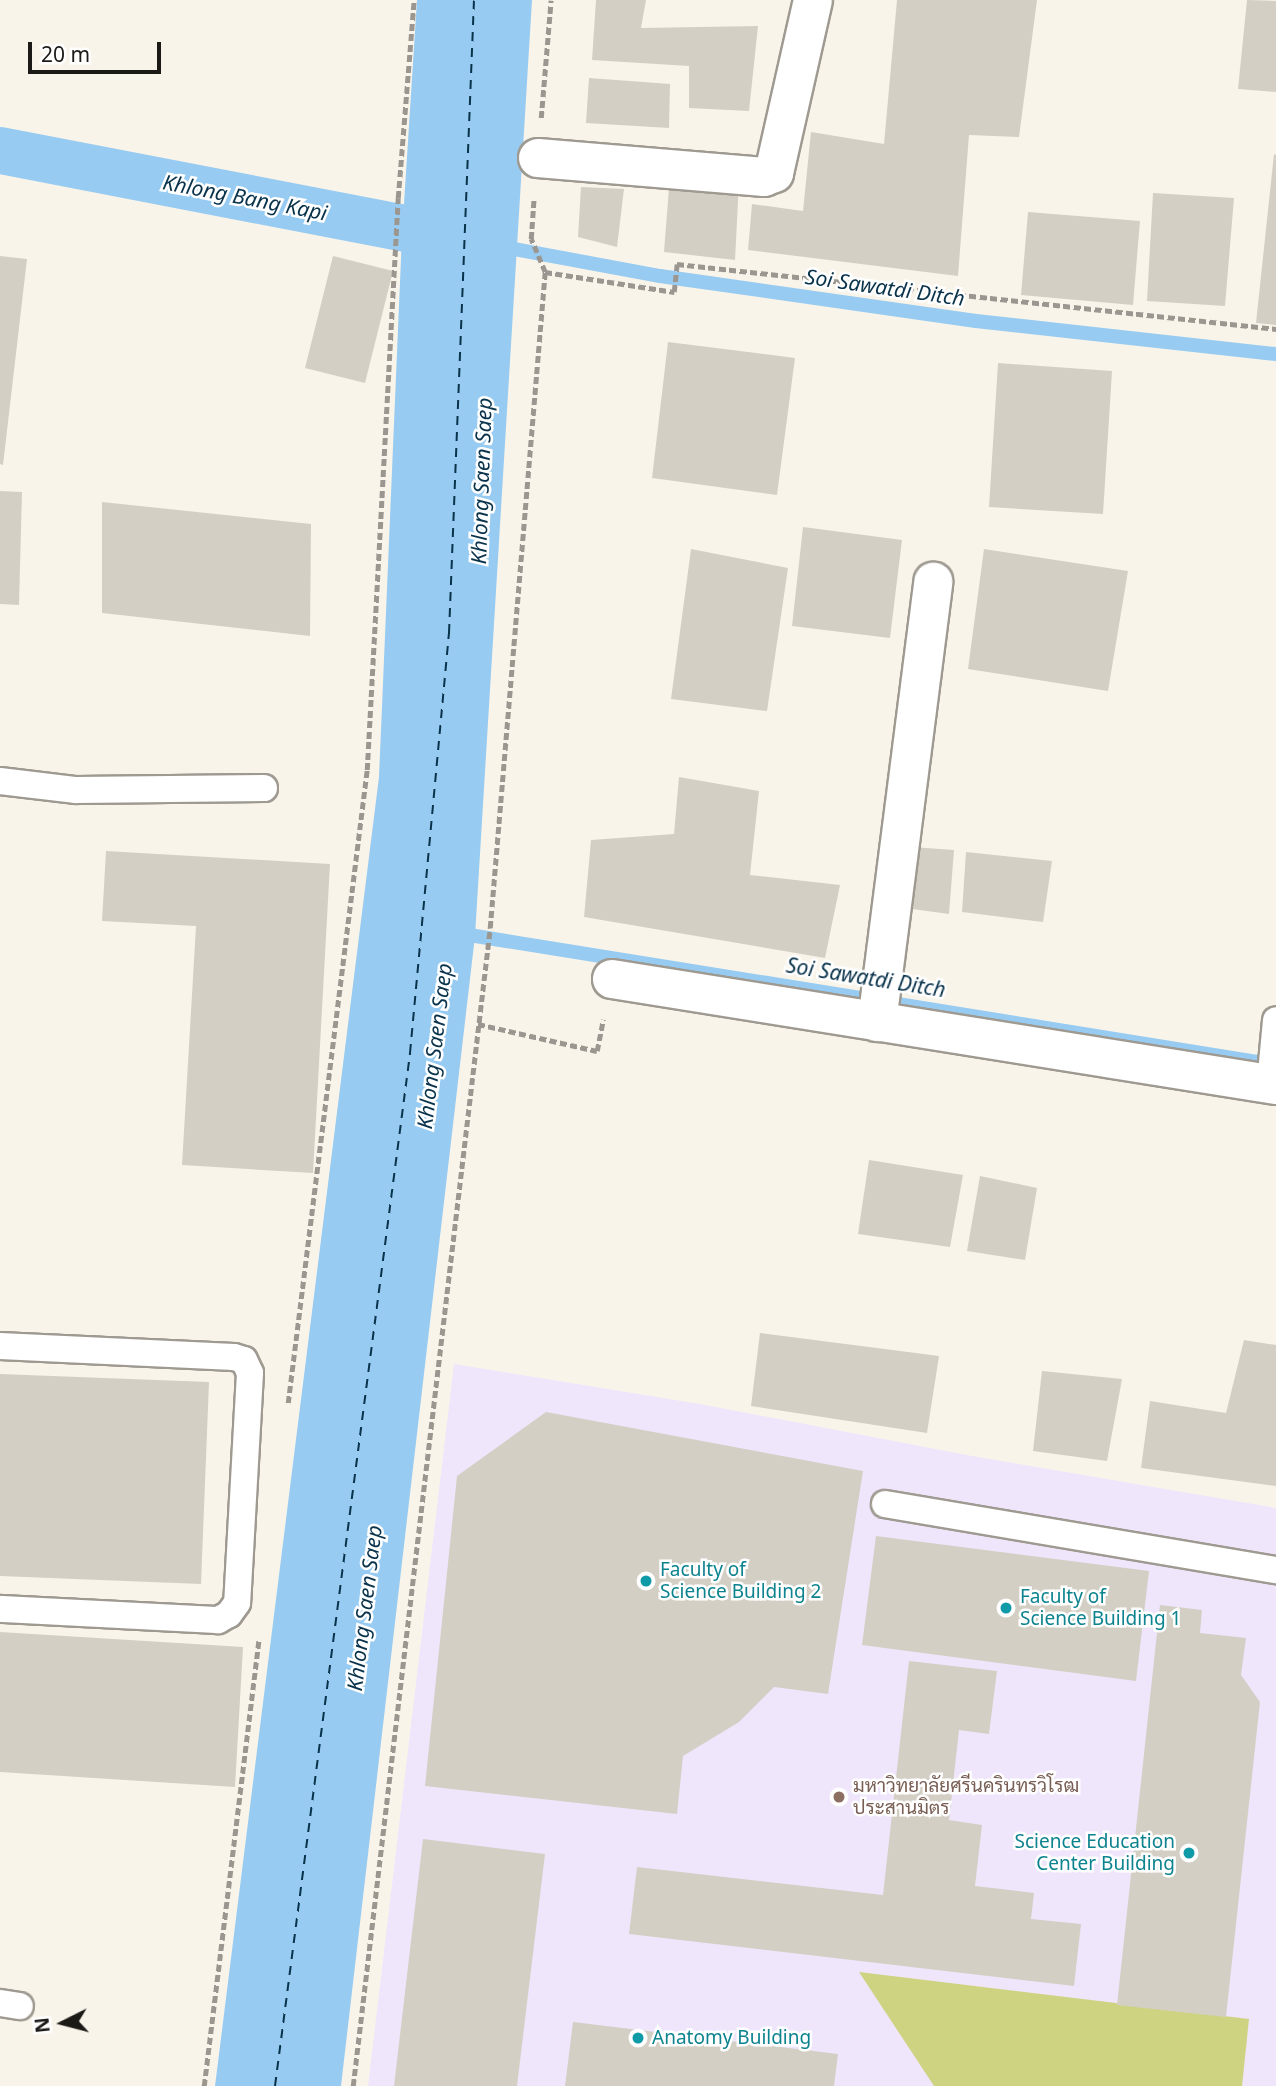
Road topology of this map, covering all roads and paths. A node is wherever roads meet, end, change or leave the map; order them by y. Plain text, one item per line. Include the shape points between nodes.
1 (414, 0) edge
2 (813, 0) edge
3 (538, 158) dead end
4 (531, 239) dead end
5 (545, 272) junction
6 (1276, 329) edge
7 (933, 582) dead end
8 (0, 781) edge
9 (264, 788) dead end
10 (612, 979) joint
11 (877, 1020) junction
12 (1276, 1020) edge
13 (478, 1024) junction
14 (1272, 1073) edge
15 (0, 1346) edge
16 (286, 1415) dead end
17 (885, 1504) dead end
18 (1276, 1570) edge
19 (0, 1609) edge
20 (259, 1634) dead end
21 (205, 2086) edge
22 (353, 2086) edge

1 - 16 path via 398,198 367,770
2 - 3 street via 774,173 764,177
4 - 5 path
5 - 6 path via 674,292 677,264
5 - 13 path
7 - 11 street
8 - 9 lane via 76,790
10 - 11 street
10 - 13 path via 597,1051
11 - 14 street
12 - 14 lane
13 - 22 path
15 - 19 lane via 234,1357 244,1360 250,1373 237,1603 229,1614 218,1620
17 - 18 lane
20 - 21 path

